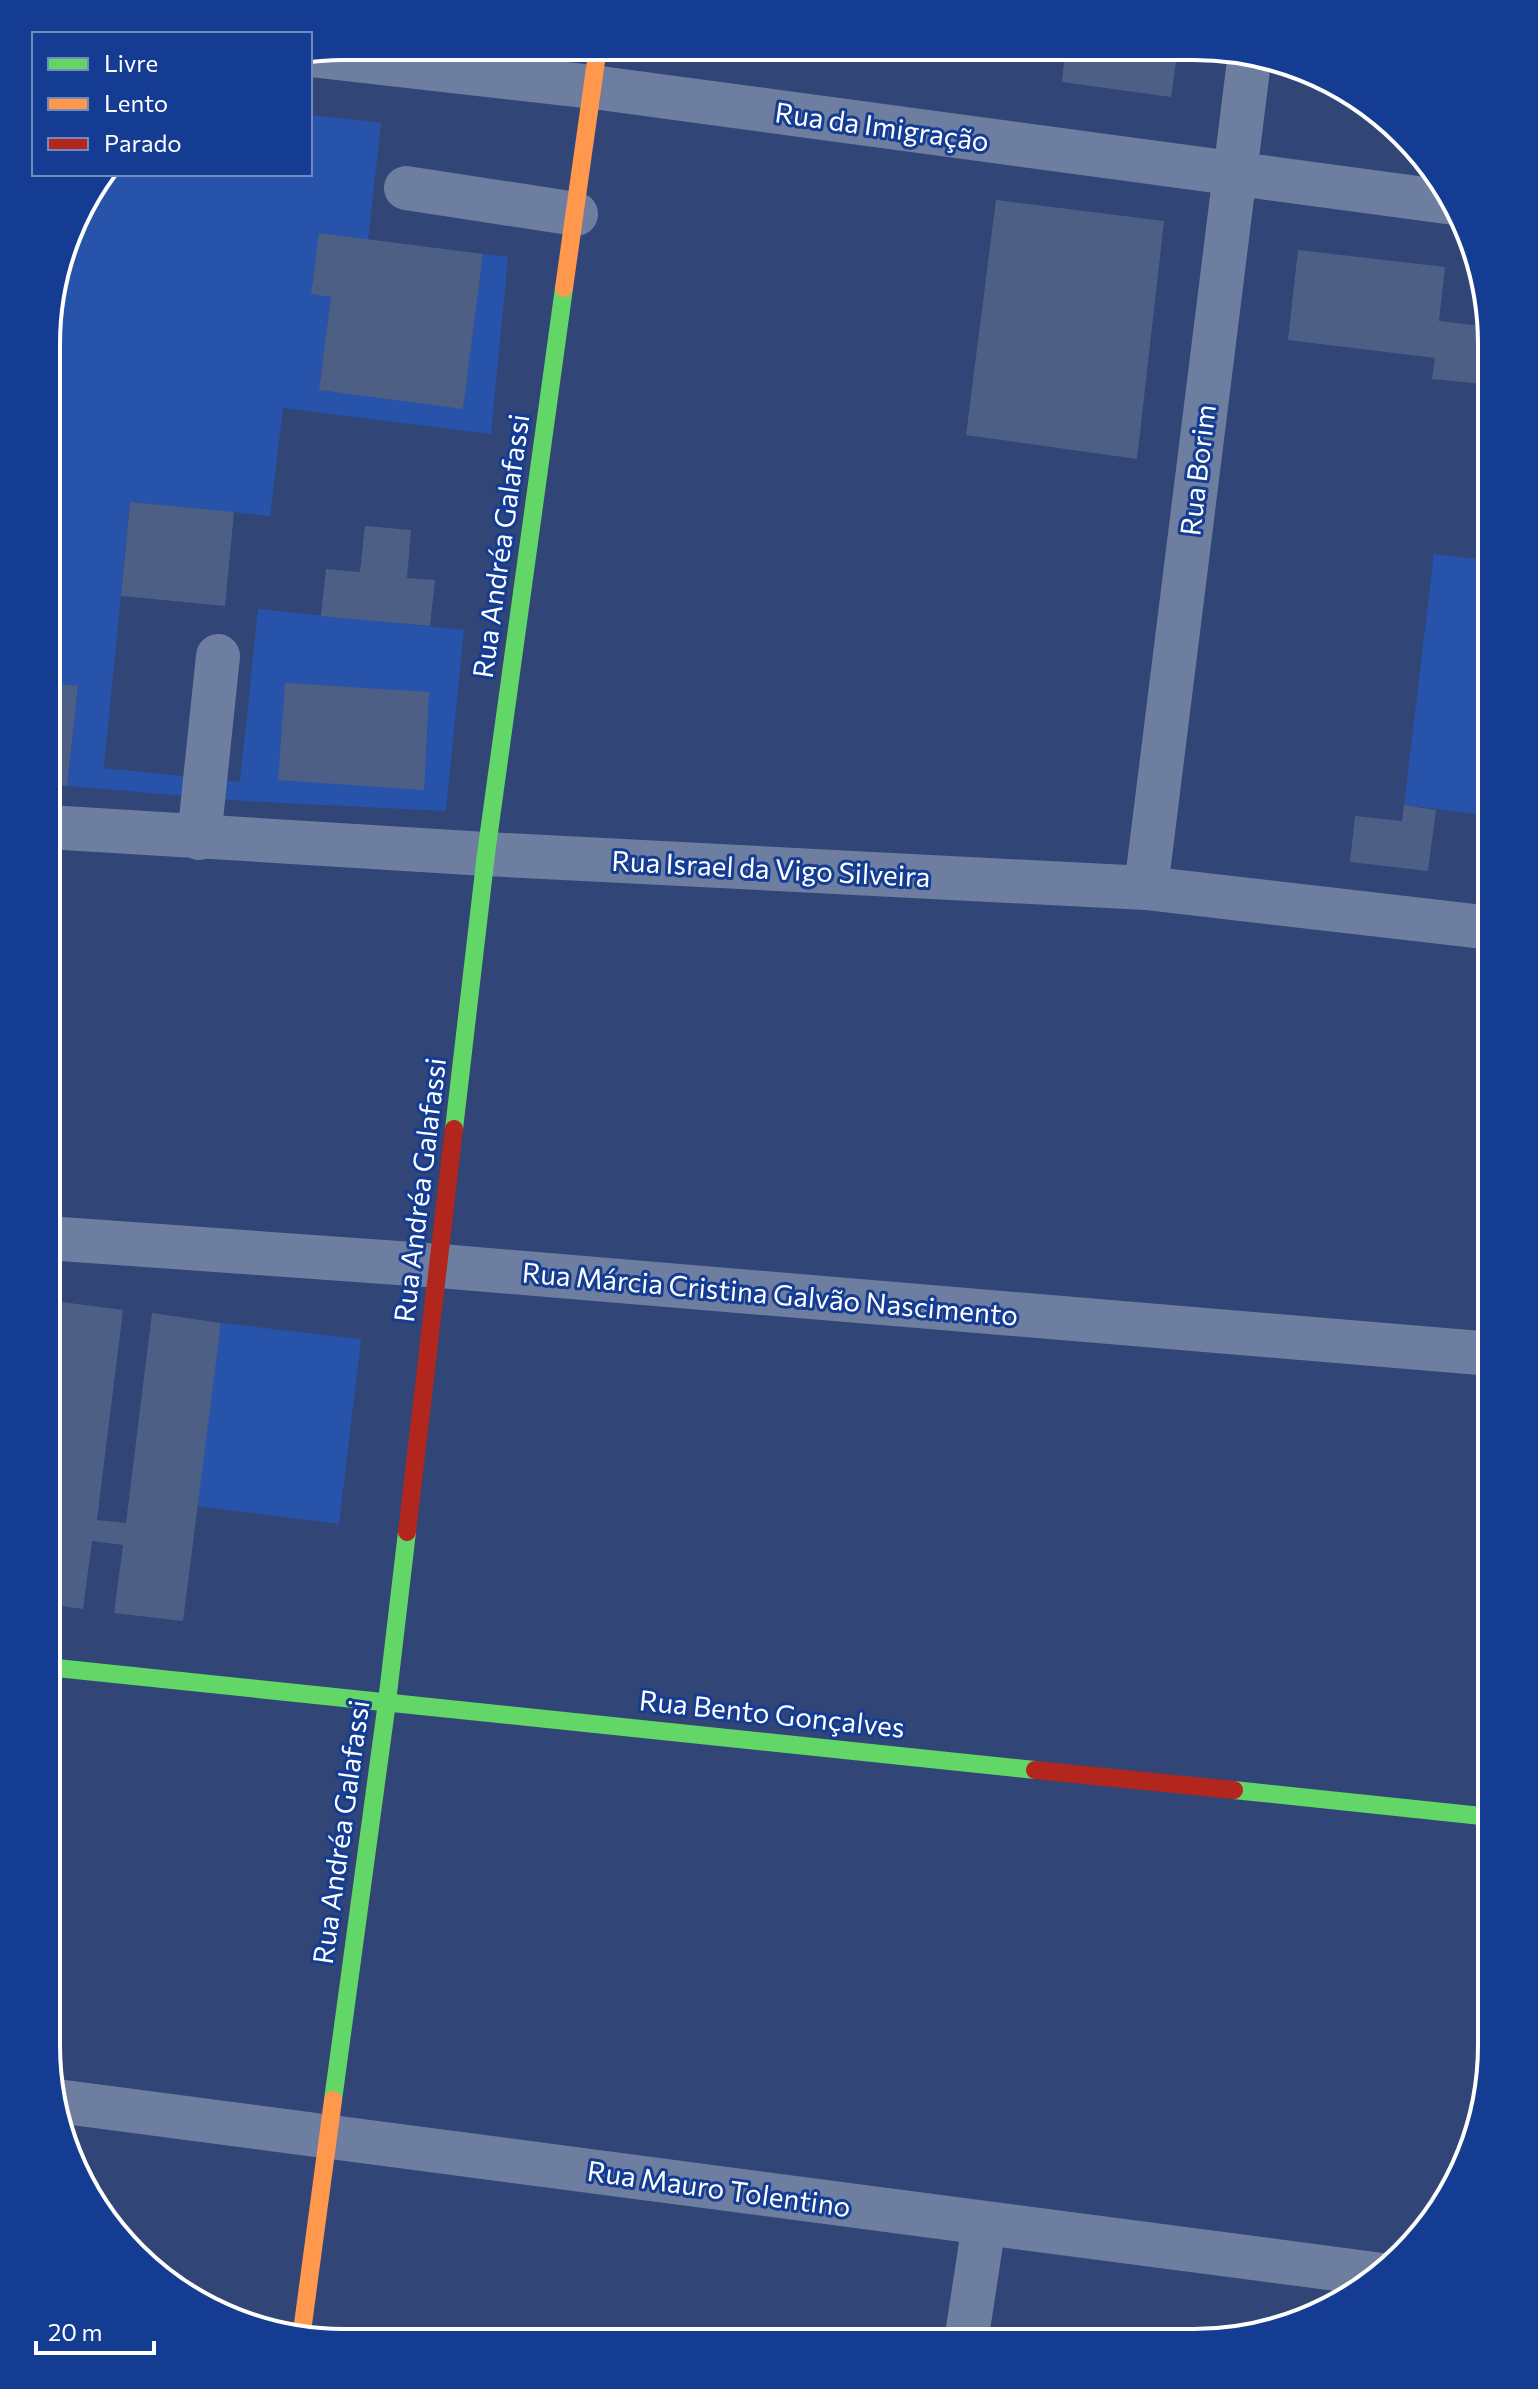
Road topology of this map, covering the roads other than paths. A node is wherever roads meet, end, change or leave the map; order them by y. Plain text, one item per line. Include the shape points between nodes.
1 (449, 61) edge
2 (1248, 65) edge
3 (595, 67) edge
4 (1234, 175) junction
5 (406, 188) dead end
6 (1439, 201) edge
7 (576, 214) junction
8 (218, 656) dead end
9 (60, 828) edge
10 (199, 838) junction
11 (486, 854) junction
12 (1146, 888) junction
13 (1478, 926) edge
14 (60, 1239) edge
15 (440, 1266) junction
16 (1478, 1353) edge
17 (60, 1668) edge
18 (387, 1702) junction
19 (1478, 1816) edge
20 (65, 2102) edge
21 (328, 2136) junction
22 (984, 2224) junction
23 (1363, 2273) edge
24 (303, 2326) edge
25 (968, 2329) edge

1 - 3 street, Rua da Imigração
2 - 4 street, Rua Borim
3 - 4 street, Rua da Imigração
3 - 7 street, Rua Andréa Galafassi
4 - 6 street, Rua da Imigração
4 - 12 street, Rua Borim
5 - 7 street
7 - 11 street, Rua Andréa Galafassi
8 - 10 street
9 - 10 street, Rua Israel da Vigo Silveira
10 - 11 street, Rua Israel da Vigo Silveira
11 - 12 street, Rua Israel da Vigo Silveira
11 - 15 street, Rua Andréa Galafassi
12 - 13 street, Rua Israel da Vigo Silveira
14 - 15 street, Rua Márcia Cristina Galvão Nascimento
15 - 16 street, Rua Márcia Cristina Galvão Nascimento
15 - 18 street, Rua Andréa Galafassi
17 - 18 street, Rua Bento Gonçalves
18 - 19 street, Rua Bento Gonçalves
18 - 21 street, Rua Andréa Galafassi
20 - 21 street, Rua Mauro Tolentino
21 - 22 street, Rua Mauro Tolentino
21 - 24 street, Rua Andréa Galafassi
22 - 23 street, Rua Mauro Tolentino
22 - 25 street

